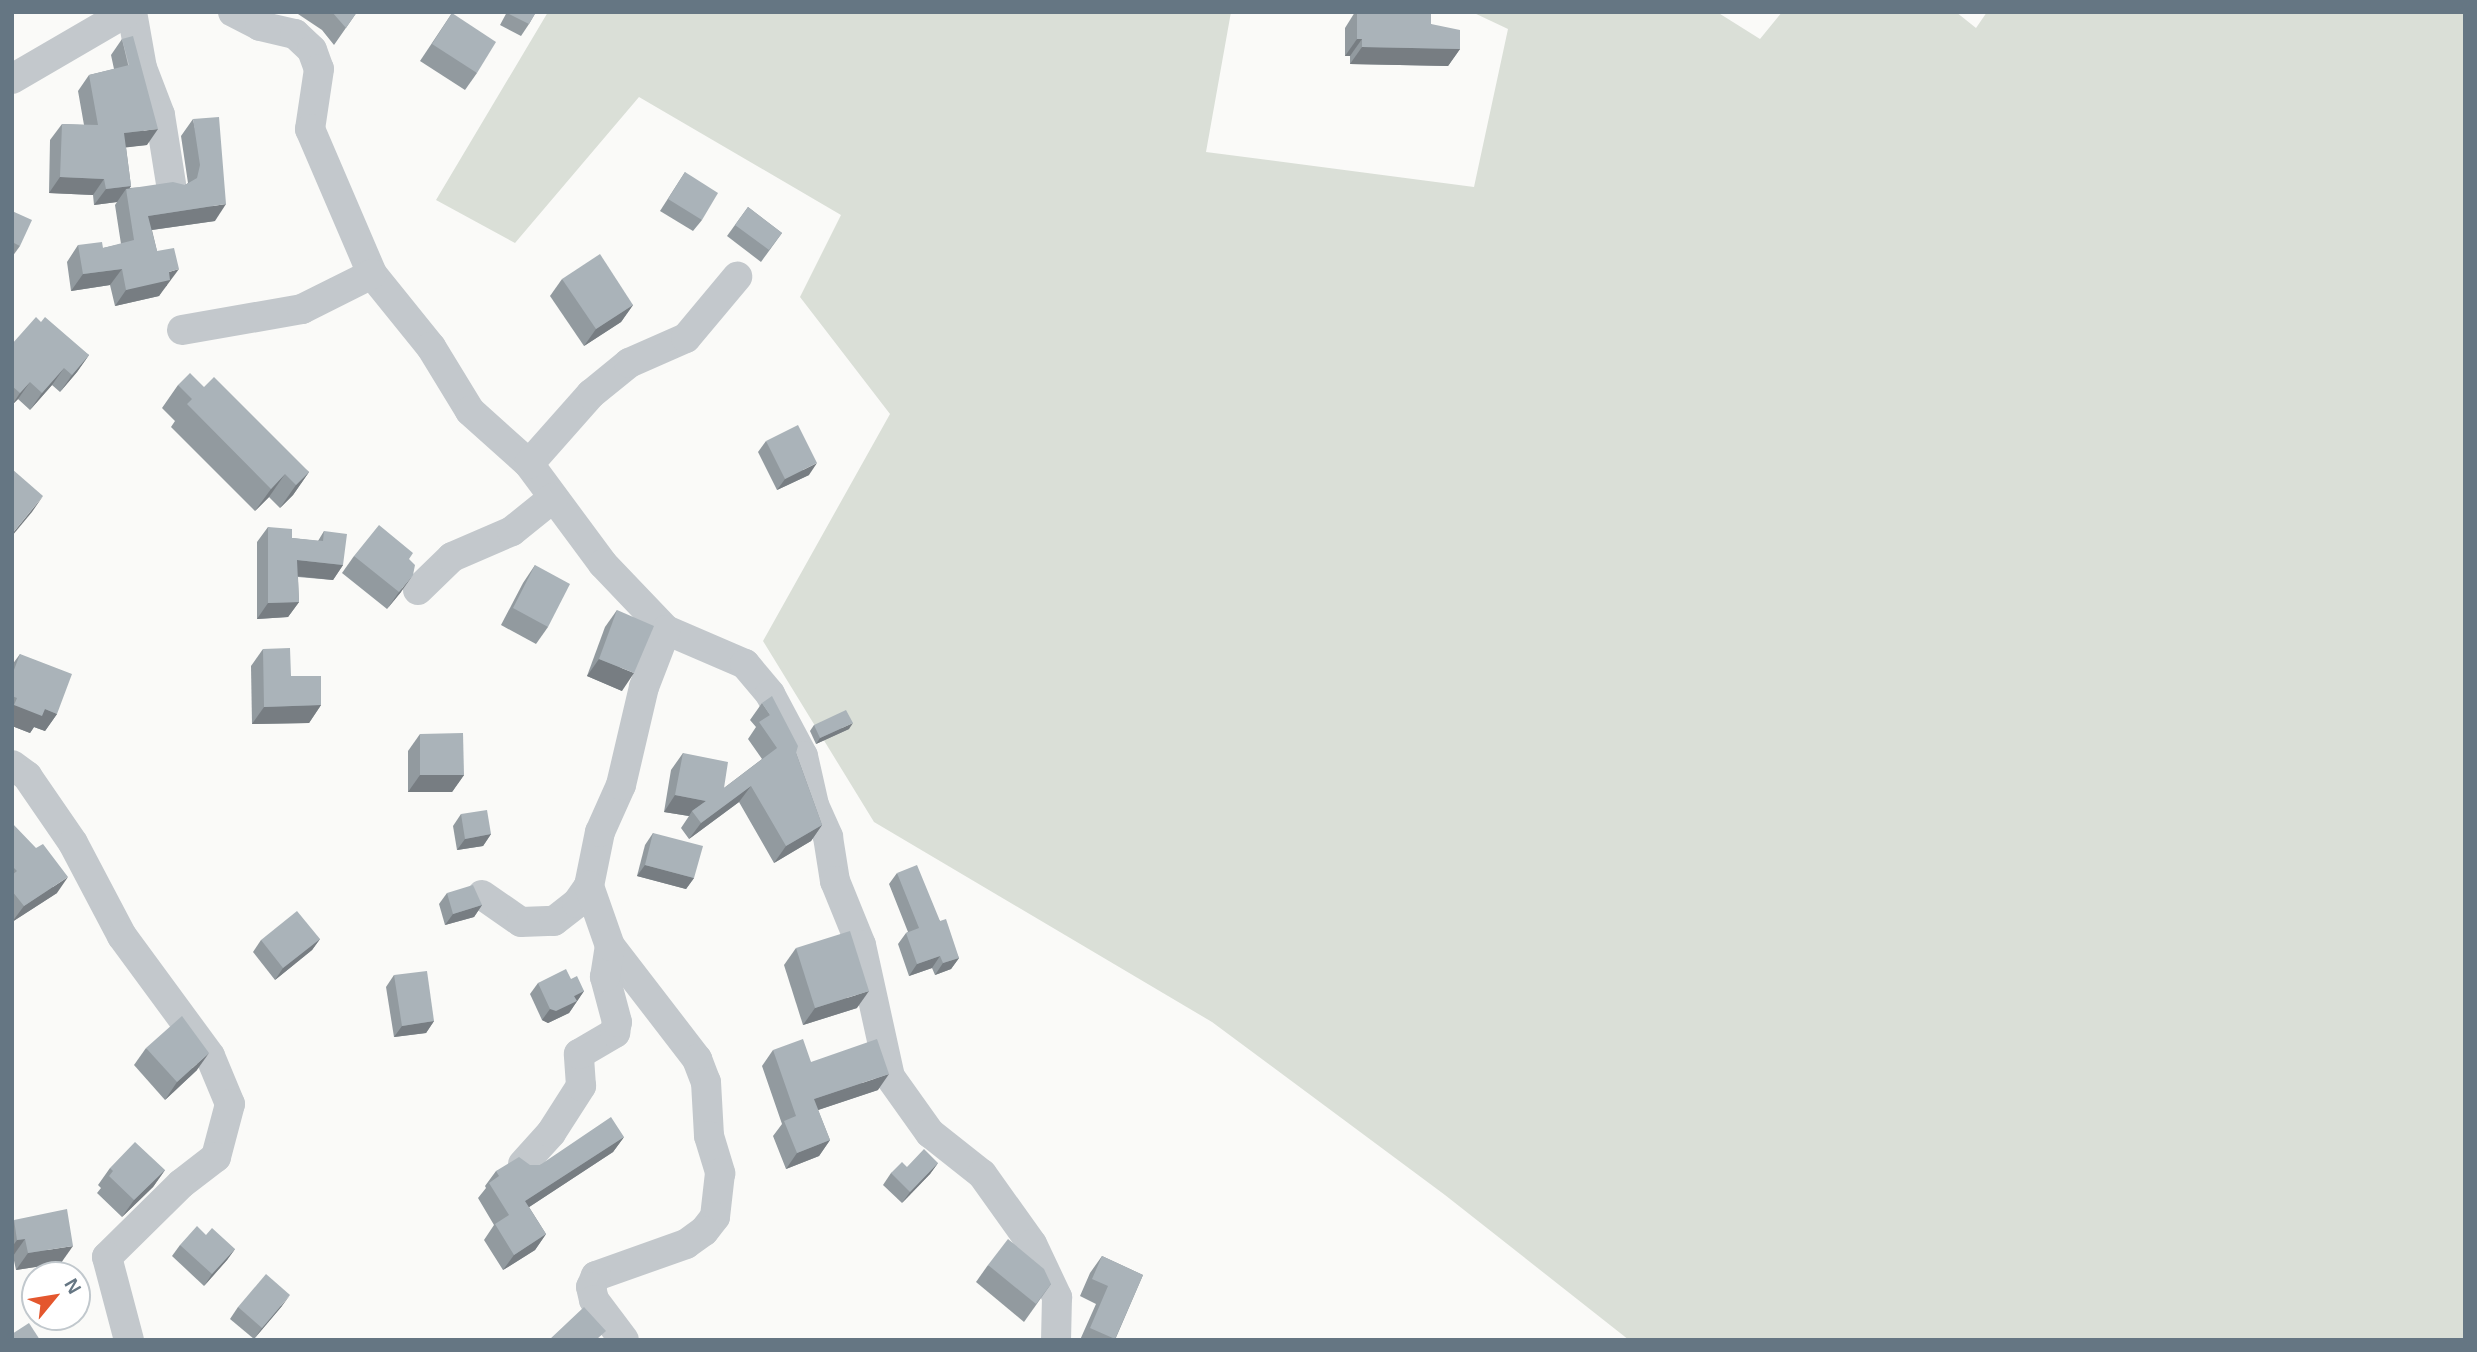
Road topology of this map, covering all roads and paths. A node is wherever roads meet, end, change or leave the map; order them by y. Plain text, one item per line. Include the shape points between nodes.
1 (130, 12) edge
2 (233, 12) edge
3 (12, 79) edge
4 (171, 184) edge
5 (372, 274) junction
6 (737, 276) dead end
7 (182, 330) dead end
8 (529, 464) junction
9 (553, 498) junction
10 (418, 590) dead end
11 (666, 630) junction
12 (12, 765) edge
13 (589, 886) junction
14 (482, 895) dead end
15 (610, 946) junction
16 (523, 1164) edge
17 (129, 1340) edge
18 (624, 1340) edge
19 (1056, 1340) edge

1 - 3 street
1 - 4 street via 142,68 160,115
2 - 5 street via 260,26 295,34 312,50 318,69 310,129
5 - 7 street via 302,309
5 - 8 street via 431,347 470,411
6 - 8 street via 686,338 629,363 591,394
8 - 9 street
9 - 10 street via 512,531 452,557
9 - 11 street via 603,564
11 - 13 street via 644,687 621,785 600,832
11 - 19 street via 745,664 770,694 803,756 814,805 828,837 835,881 861,946 890,1077 930,1133 982,1174 1032,1244 1057,1297
12 - 17 street via 27,776 73,843 122,936 210,1056 230,1104 216,1157 181,1184 107,1257
13 - 14 street via 577,903 554,921 521,922
13 - 15 street
15 - 16 street via 606,977 617,1022 615,1033 579,1054 581,1086 551,1133
15 - 18 street via 696,1059 706,1082 709,1136 720,1173 715,1217 704,1231 686,1244 596,1276 591,1287 594,1300

